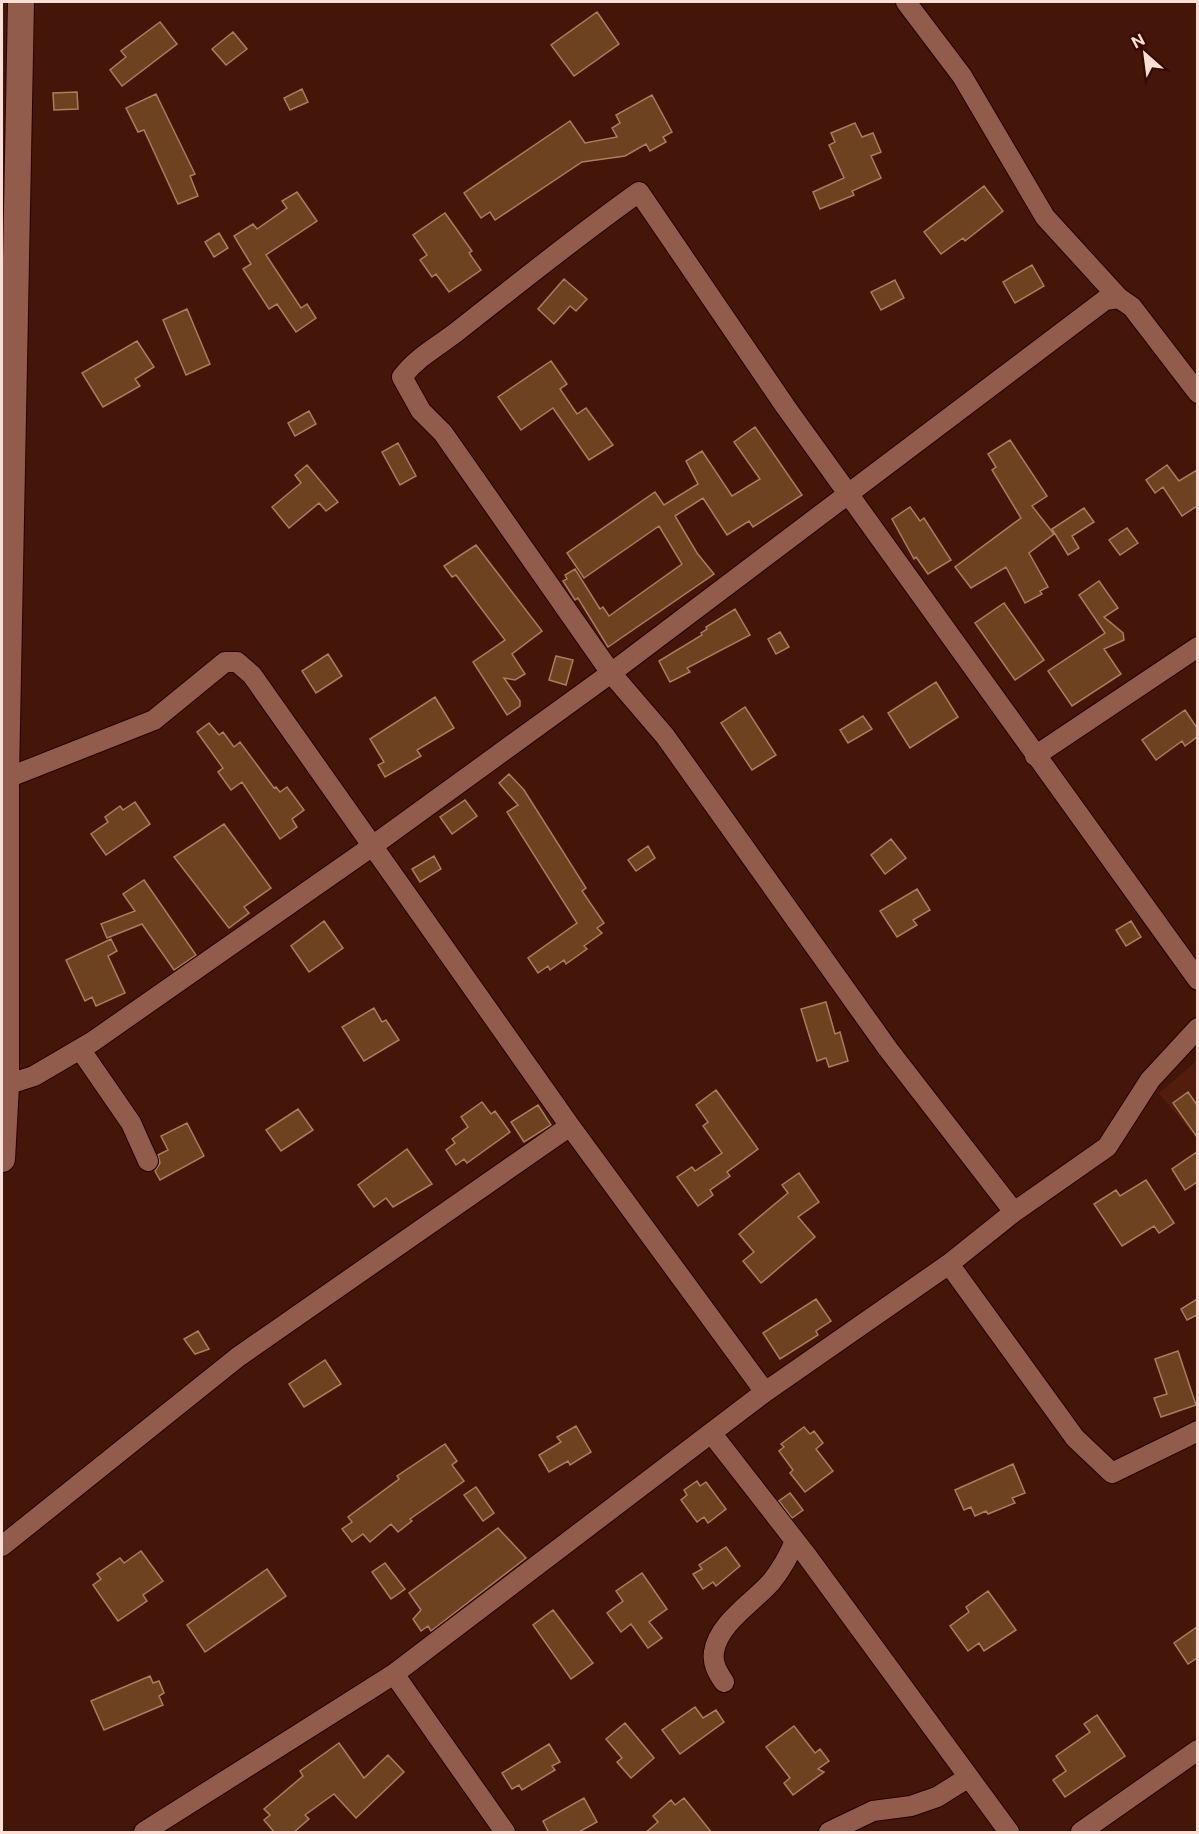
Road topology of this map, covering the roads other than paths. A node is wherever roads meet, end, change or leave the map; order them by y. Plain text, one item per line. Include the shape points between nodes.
1 (21, 2) edge
2 (906, 2) edge
3 (1119, 298) junction
4 (1197, 393) edge
5 (850, 494) junction
6 (1197, 647) edge
7 (610, 673) junction
8 (1035, 756) junction
9 (4, 779) edge
10 (371, 847) junction
11 (1197, 980) edge
12 (1197, 1028) edge
13 (80, 1049) junction
14 (6, 1085) junction
15 (570, 1126) junction
16 (2, 1159) edge
17 (148, 1161) dead end
18 (1014, 1212) junction
19 (949, 1264) junction
20 (765, 1392) junction
21 (1197, 1431) edge
22 (712, 1434) junction
23 (795, 1541) junction
24 (2, 1546) edge
25 (394, 1674) junction
26 (724, 1682) dead end
27 (1197, 1749) edge
28 (969, 1777) junction
29 (144, 1833) edge
30 (505, 1833) edge
31 (829, 1833) edge
32 (1009, 1833) edge
33 (1081, 1833) edge

1 - 9 street
2 - 3 street via 962,76 1045,217
3 - 4 street via 1131,307
3 - 5 street via 1105,300
5 - 7 street
5 - 7 street via 784,406 639,192 583,232 415,361 402,377 421,411 494,503
5 - 8 street
6 - 8 street
7 - 10 street
7 - 18 street via 665,736 888,1049
8 - 11 street
9 - 10 street via 154,720 225,662 237,662 252,675
9 - 14 street
10 - 13 street
10 - 15 street
12 - 18 street via 1150,1080 1107,1147
13 - 14 street via 34,1076
13 - 17 street via 131,1123
14 - 16 street
15 - 20 street
15 - 24 street via 238,1357
18 - 19 street
19 - 20 street
19 - 21 street via 1075,1438 1112,1473
20 - 22 street
22 - 23 street
22 - 25 street
23 - 26 street via 772,1580 720,1635 713,1653 715,1668
23 - 28 street
25 - 29 street
25 - 30 street
27 - 33 street
28 - 31 street via 937,1797 911,1806 873,1811
28 - 32 street

